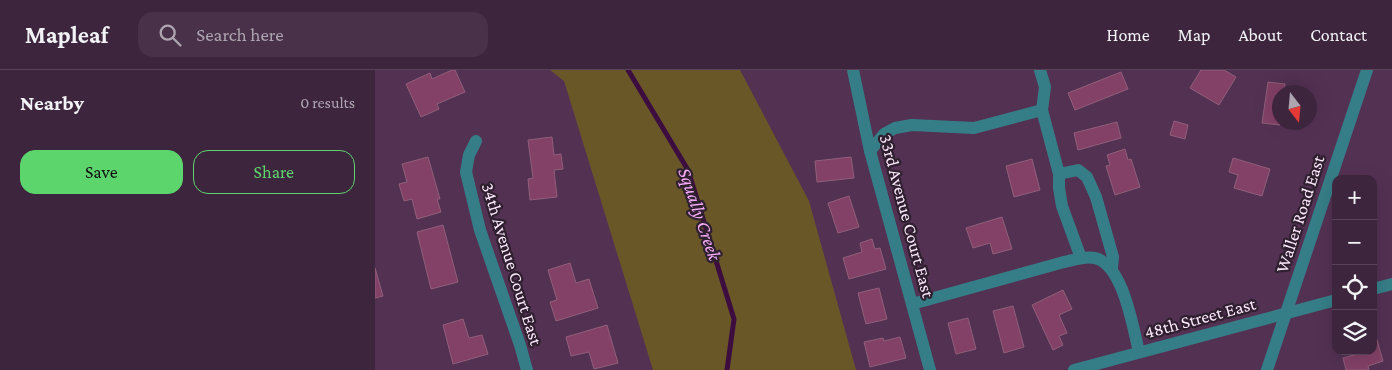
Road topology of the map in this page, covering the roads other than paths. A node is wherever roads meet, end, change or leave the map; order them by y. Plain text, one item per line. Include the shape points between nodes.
1 (853, 70) edge
2 (1041, 70) edge
3 (1367, 70) edge
4 (1042, 110) junction
5 (476, 141) dead end
6 (870, 151) junction
7 (1059, 174) junction
8 (1081, 258) junction
9 (1108, 265) junction
10 (1392, 284) edge
11 (1377, 289) edge
12 (1332, 301) edge
13 (912, 304) junction
14 (1286, 313) junction
15 (1139, 352) junction
16 (527, 370) edge
17 (930, 370) edge
18 (1074, 370) edge
19 (1267, 370) edge

1 - 6 street, 33rd Avenue Court East
2 - 4 street via 1045,87
3 - 14 street, Waller Road East
4 - 6 street via 974,128 912,125 895,128 884,134
4 - 7 street
5 - 16 street, 34th Avenue Court East via 466,172 480,230
6 - 13 street, 33rd Avenue Court East
7 - 8 street via 1062,206
7 - 9 street via 1078,170 1087,176 1113,257
8 - 9 street via 1096,258
8 - 13 street
9 - 15 street via 1122,289
10 - 11 street
12 - 14 street, 48th Street East
13 - 17 street, 33rd Avenue Court East
14 - 15 street, 48th Street East
14 - 19 street, Waller Road East
15 - 18 street, 48th Street East

